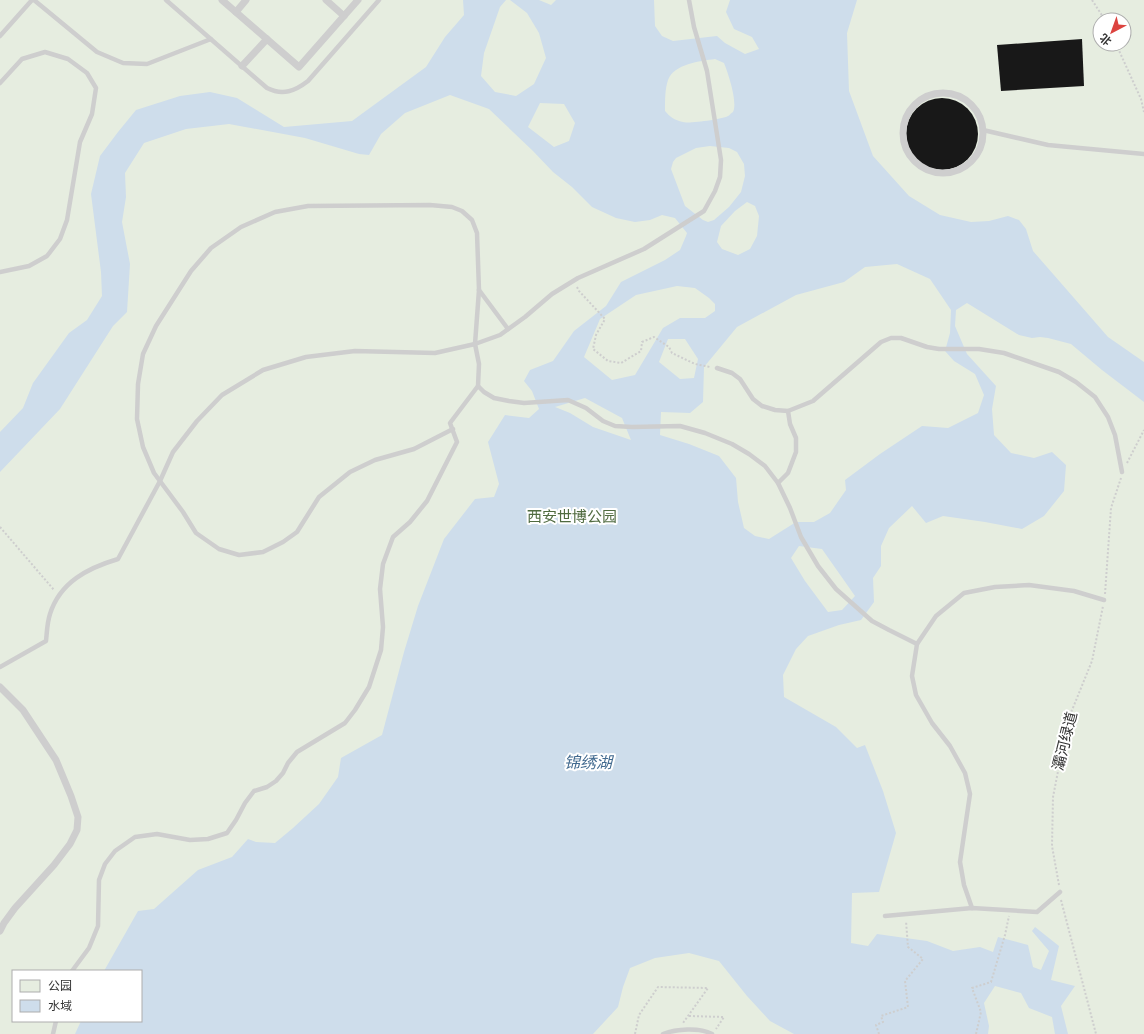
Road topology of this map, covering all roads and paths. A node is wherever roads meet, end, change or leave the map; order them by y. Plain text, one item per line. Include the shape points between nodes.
1 (33, 0) edge
2 (166, 0) edge
3 (222, 0) edge
4 (246, 0) edge
5 (326, 0) edge
6 (358, 0) edge
7 (379, 0) edge
8 (689, 0) edge
9 (1092, 0) edge
10 (236, 12) junction
11 (1100, 12) edge
12 (344, 16) junction
13 (0, 36) edge
14 (211, 39) junction
15 (267, 39) junction
16 (1120, 52) edge
17 (242, 66) junction
18 (0, 83) edge
19 (1144, 112) edge
20 (983, 130) junction
21 (1144, 154) edge
22 (0, 272) edge
23 (574, 280) junction
24 (479, 290) junction
25 (508, 329) junction
26 (475, 344) junction
27 (717, 368) joint
28 (478, 386) junction
29 (788, 411) junction
30 (453, 429) junction
31 (1144, 430) edge
32 (1122, 472) junction
33 (160, 481) junction
34 (778, 483) junction
35 (0, 527) edge
36 (59, 596) junction
37 (1104, 600) junction
38 (917, 644) junction
39 (0, 667) edge
40 (0, 687) edge
41 (1060, 892) junction
42 (972, 908) junction
43 (1010, 910) junction
44 (905, 914) junction
45 (885, 916) dead end
46 (0, 931) edge
47 (73, 970) edge
48 (689, 1016) junction
49 (56, 1022) edge
50 (678, 1030) junction
51 (53, 1034) edge
52 (635, 1034) edge
53 (663, 1034) edge
54 (713, 1034) edge
55 (879, 1034) edge
56 (976, 1034) edge
57 (1096, 1034) edge

1 - 13 lane
1 - 14 lane via 97,52 123,64 147,64
2 - 14 lane
3 - 10 street
4 - 10 street
5 - 12 street
6 - 12 street
7 - 17 lane via 308,81 298,88 275,92
8 - 23 lane via 707,71 721,160 716,191 704,211 664,237 644,249
9 - 11 path
10 - 15 street
12 - 15 street via 299,67
14 - 17 lane
15 - 17 street
16 - 19 path via 1141,99
18 - 22 lane via 22,59 44,52 68,59 87,73 96,88 92,114 80,142 67,220 60,240 47,256 29,266
20 - 20 street via 980,116 972,105 961,97 948,93 934,93 921,98 911,108 904,120 902,133 905,146 920,166 932,172 945,173 963,167 977,154 982,143
20 - 21 lane via 1048,145
23 - 25 lane
23 - 27 path via 579,291 605,319 596,335 593,349 608,361 621,363 641,351 642,342 654,337 669,347 672,353 695,364
24 - 25 lane
24 - 26 lane
24 - 33 lane via 477,233 472,220 462,211 452,207 308,206 275,212 241,227 211,248 191,271 156,326 143,354 138,384 137,419 143,447
25 - 26 lane via 500,335
26 - 28 lane via 479,364
26 - 33 lane via 435,353 355,351 306,357 263,370 222,395 197,421 173,452
27 - 29 lane via 732,372 753,399 762,406
28 - 30 lane via 450,423
28 - 34 lane via 494,398 509,401 568,400 615,426 680,426 705,432 749,454 765,466
29 - 32 lane via 813,401 882,342 891,338 901,338 939,349 979,349 1004,353 1059,372 1095,397 1113,429
29 - 34 lane via 796,438 796,452 788,473
30 - 33 lane via 414,449 375,460 350,472 319,497 297,532 263,552 239,555 219,549 196,533
30 - 47 lane via 457,442 440,478 427,502 393,537 383,564 380,589 383,627 381,650 369,687 355,710 345,722 297,752 276,781 267,787 254,790 227,833 208,839 190,840 157,834 135,837 115,851 105,864 99,880 98,926 89,948
31 - 32 path, 灞河绿道
32 - 37 path, 灞河绿道 via 1111,508
33 - 36 lane via 118,559 85,572
34 - 38 lane via 801,537 818,566 836,589 872,620
35 - 36 path
36 - 39 lane via 50,613 46,642
37 - 38 lane via 1074,591 1029,585 995,587 972,592 964,594 936,616
37 - 41 path, 灞河绿道 via 1092,661 1068,720 1053,797 1052,846
38 - 42 lane via 912,676 916,695 961,766 970,794 960,862
40 - 46 street via 23,710 56,760 78,817 77,830 70,844 15,908
41 - 43 lane via 1037,912
41 - 57 path, 灞河绿道
42 - 43 lane
42 - 44 lane
43 - 56 path via 991,982 972,988 981,1012
44 - 45 lane
44 - 55 path via 908,947 922,960 905,981 908,1007 881,1016 883,1022 876,1025
48 - 50 path
48 - 52 path via 708,988 658,988 639,1015
48 - 54 path via 724,1017
49 - 51 lane
50 - 53 lane
50 - 54 lane

